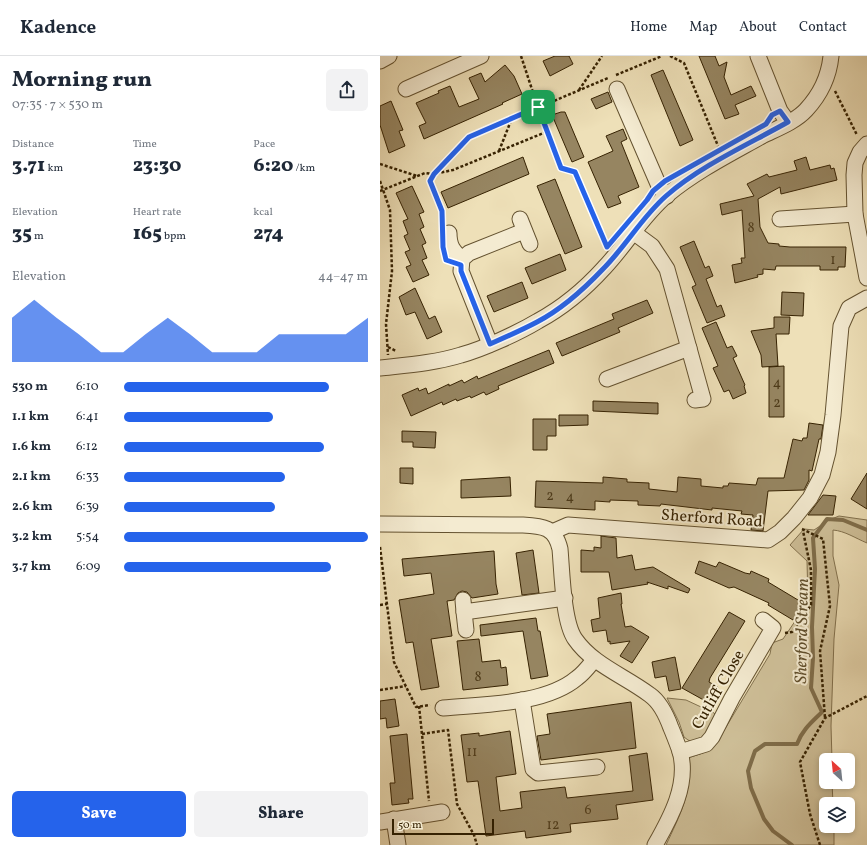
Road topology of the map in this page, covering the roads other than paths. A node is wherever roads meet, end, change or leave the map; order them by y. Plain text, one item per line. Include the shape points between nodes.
1 (389, 56) edge
2 (481, 56) edge
3 (758, 56) edge
4 (831, 56) edge
5 (380, 61) edge
6 (406, 89) dead end
7 (617, 89) dead end
8 (788, 122) junction
9 (863, 148) edge
10 (666, 196) junction
11 (855, 214) junction
12 (780, 219) dead end
13 (446, 229) road end
14 (525, 231) dead end
15 (633, 232) junction
16 (462, 259) junction
17 (867, 278) edge
18 (867, 298) edge
19 (490, 344) junction
20 (689, 348) junction
21 (384, 367) edge
22 (607, 379) dead end
23 (695, 400) dead end
24 (380, 524) edge
25 (552, 532) junction
26 (565, 598) junction
27 (773, 627) road end
28 (466, 630) dead end
29 (594, 660) junction
30 (522, 700) junction
31 (443, 708) road end
32 (680, 752) junction
33 (597, 767) dead end
34 (436, 813) road end
35 (387, 820) edge
36 (398, 845) edge
37 (655, 845) edge

1 - 5 street
2 - 6 street
3 - 8 street via 780,111
4 - 8 street via 830,66 818,94 806,111
7 - 10 street via 659,186
8 - 10 street via 723,158
9 - 11 street via 855,163
10 - 15 street
11 - 12 street
11 - 17 street
13 - 16 street via 450,246
14 - 16 street via 469,253
15 - 19 street via 604,268 573,298 538,322
15 - 20 street via 652,246 667,269
16 - 19 street via 461,271
18 - 25 street, Sherford Road via 850,308 841,326 833,415 822,475 810,498 780,532 768,540 568,525
19 - 21 street via 461,355 431,362
20 - 22 street
20 - 23 street via 703,399
24 - 25 street via 523,525 542,526
25 - 26 street via 558,540 560,549
26 - 28 street via 463,606
26 - 29 street via 567,618 574,638
27 - 32 street, Cutliff Close via 712,737 706,744
29 - 30 street via 578,678 563,687 548,695
29 - 32 street via 651,696 662,710
30 - 31 street
30 - 33 street via 533,769 538,773
32 - 37 street via 682,776 678,797 672,816
34 - 35 street
35 - 36 street

